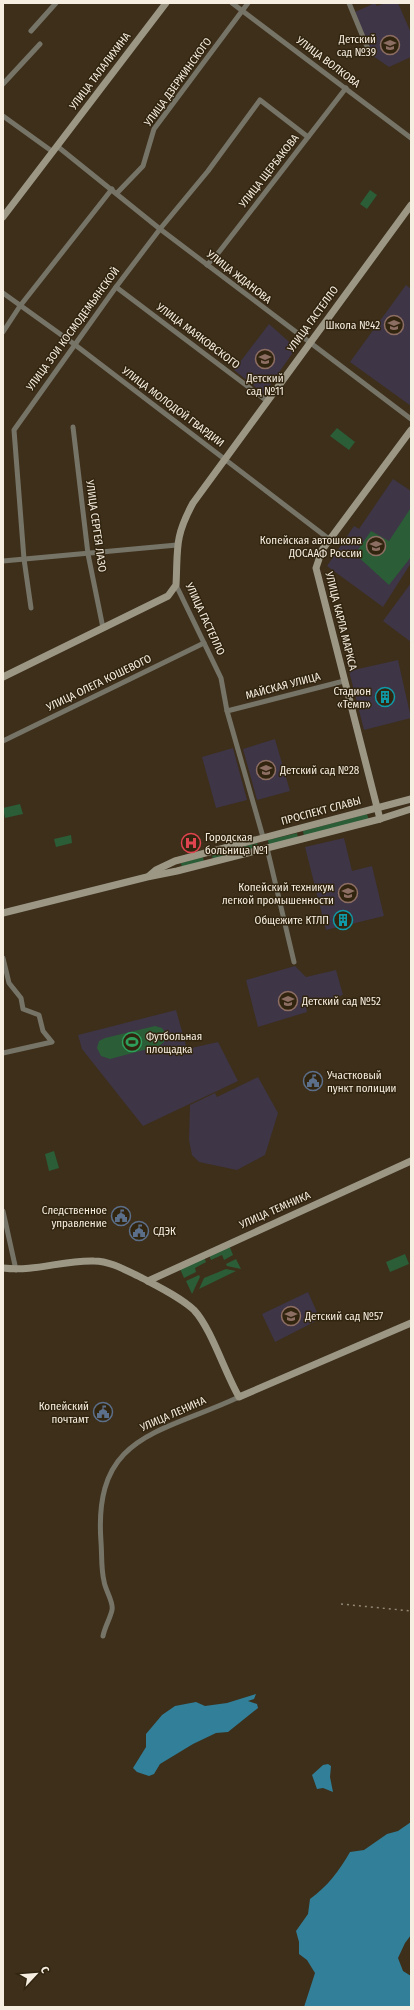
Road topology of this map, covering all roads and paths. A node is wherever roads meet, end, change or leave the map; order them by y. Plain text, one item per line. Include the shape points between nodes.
1 (56, 3) edge
2 (166, 3) edge
3 (232, 3) edge
4 (248, 3) edge
5 (348, 3) edge
6 (242, 11) junction
7 (31, 31) dead end
8 (40, 44) dead end
9 (370, 54) dead end
10 (3, 84) edge
11 (346, 88) junction
12 (3, 116) edge
13 (308, 137) junction
14 (411, 138) edge
15 (57, 146) junction
16 (52, 152) junction
17 (112, 189) junction
18 (117, 193) junction
19 (411, 204) edge
20 (3, 217) edge
21 (160, 229) junction
22 (207, 264) junction
23 (116, 286) junction
24 (3, 293) edge
25 (20, 306) junction
26 (3, 332) edge
27 (310, 343) junction
28 (74, 344) junction
29 (267, 402) junction
30 (411, 419) edge
31 (73, 427) dead end
32 (411, 430) edge
33 (225, 459) junction
34 (329, 539) junction
35 (177, 545) junction
36 (88, 554) junction
37 (24, 559) junction
38 (3, 561) edge
39 (176, 586) junction
40 (31, 608) dead end
41 (103, 628) junction
42 (204, 643) junction
43 (3, 677) edge
44 (344, 681) junction
45 (227, 711) junction
46 (3, 741) edge
47 (409, 800) edge
48 (377, 808) junction
49 (411, 810) edge
50 (380, 819) junction
51 (300, 828) junction
52 (264, 837) junction
53 (303, 839) junction
54 (267, 848) junction
55 (147, 877) junction
56 (3, 913) edge
57 (3, 958) edge
58 (294, 962) dead end
59 (3, 1053) edge
60 (411, 1161) edge
61 (3, 1210) edge
62 (3, 1268) edge
63 (16, 1270) junction
64 (148, 1282) junction
65 (411, 1323) edge
66 (239, 1397) junction
67 (103, 1636) dead end

1 - 7 street
2 - 15 street, УЛИЦА ТАЛАЛИХИНА
3 - 6 street, УЛИЦА ВОЛКОВА
4 - 6 street, УЛИЦА ДЗЕРЖИНСКОГО
5 - 9 street
6 - 11 street, УЛИЦА ВОЛКОВА
6 - 18 street, УЛИЦА ДЗЕРЖИНСКОГО via 154,129 143,166
8 - 10 street
11 - 13 street, УЛИЦА ЩЕРБАКОВА
11 - 14 street, УЛИЦА ВОЛКОВА
12 - 16 street
13 - 21 street, УЛИЦА ЗОИ КОСМОДЕМЬЯНСКОЙ via 260,100 208,171
13 - 22 street, УЛИЦА ЩЕРБАКОВА
15 - 16 street, УЛИЦА ТАЛАЛИХИНА
15 - 17 street, УЛИЦА ЖДАНОВА
16 - 20 street, УЛИЦА ТАЛАЛИХИНА
17 - 18 street, УЛИЦА ЖДАНОВА
17 - 25 street
18 - 21 street, УЛИЦА ЖДАНОВА
19 - 27 street, УЛИЦА ГАСТЕЛЛО
21 - 22 street, УЛИЦА ЖДАНОВА
21 - 23 street, УЛИЦА ЗОИ КОСМОДЕМЬЯНСКОЙ
22 - 27 street, УЛИЦА ЖДАНОВА
23 - 28 street, УЛИЦА ЗОИ КОСМОДЕМЬЯНСКОЙ
23 - 29 street, УЛИЦА МАЯКОВСКОГО
24 - 25 street, УЛИЦА МОЛОДОЙ ГВАРДИИ
25 - 26 street
25 - 28 street, УЛИЦА МОЛОДОЙ ГВАРДИИ
27 - 29 street, УЛИЦА ГАСТЕЛЛО
27 - 30 street, УЛИЦА ЖДАНОВА
28 - 33 street, УЛИЦА МОЛОДОЙ ГВАРДИИ
28 - 37 street, УЛИЦА ЗОИ КОСМОДЕМЬЯНСКОЙ via 14,430
29 - 33 street, УЛИЦА ГАСТЕЛЛО
31 - 36 street, УЛИЦА СЕРГЕЯ ЛАЗО
32 - 34 street, УЛИЦА КАРЛА МАРКСА
33 - 34 street, УЛИЦА МОЛОДОЙ ГВАРДИИ
33 - 35 street, УЛИЦА ГАСТЕЛЛО via 193,503 183,522
34 - 44 street, УЛИЦА КАРЛА МАРКСА via 318,559 317,576
35 - 36 street
35 - 39 street, УЛИЦА ГАСТЕЛЛО
36 - 37 street
36 - 41 street, УЛИЦА СЕРГЕЯ ЛАЗО
37 - 38 street
37 - 40 street, УЛИЦА ЗОИ КОСМОДЕМЬЯНСКОЙ
39 - 41 street via 168,596
39 - 42 street, УЛИЦА ГАСТЕЛЛО
41 - 43 street
42 - 45 street, УЛИЦА ГАСТЕЛЛО via 221,678
42 - 46 street, УЛИЦА ОЛЕГА КОШЕВОГО
44 - 45 street, МАЙСКАЯ УЛИЦА
44 - 48 street, УЛИЦА КАРЛА МАРКСА
45 - 52 street, УЛИЦА ГАСТЕЛЛО
47 - 48 street, ПРОСПЕКТ СЛАВЫ
47 - 49 street
48 - 50 street, УЛИЦА КАРЛА МАРКСА
48 - 51 street, ПРОСПЕКТ СЛАВЫ
49 - 50 street, ПРОСПЕКТ СЛАВЫ
50 - 53 street, ПРОСПЕКТ СЛАВЫ
51 - 52 street, ПРОСПЕКТ СЛАВЫ
51 - 53 street
52 - 54 street, УЛИЦА ГАСТЕЛЛО
52 - 55 street, ПРОСПЕКТ СЛАВЫ via 176,860
53 - 54 street, ПРОСПЕКТ СЛАВЫ
54 - 55 street, ПРОСПЕКТ СЛАВЫ via 177,872
54 - 58 street, УЛИЦА ГАСТЕЛЛО
55 - 56 street, ПРОСПЕКТ СЛАВЫ
57 - 59 street via 9,983 21,998 23,1009 39,1015 43,1031 52,1042
60 - 64 street, УЛИЦА ТЕМНИКА
61 - 63 street
62 - 63 street
63 - 64 street via 95,1261 115,1265
64 - 66 street via 179,1299 194,1311
65 - 66 street, УЛИЦА ЛЕНИНА
66 - 67 street, УЛИЦА ЛЕНИНА via 136,1443 117,1462 105,1485 100,1510 103,1581 112,1608

